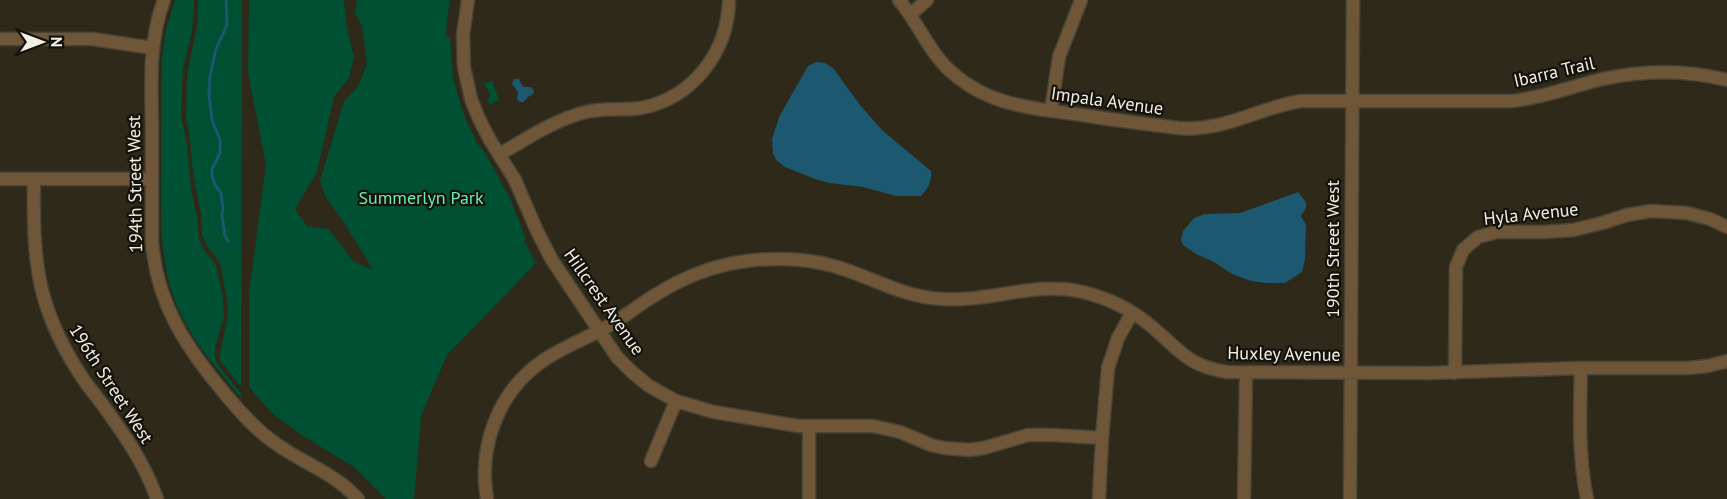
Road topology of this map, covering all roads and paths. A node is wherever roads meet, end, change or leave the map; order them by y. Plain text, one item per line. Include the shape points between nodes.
1 (164, 0) edge
2 (468, 0) edge
3 (729, 0) edge
4 (899, 0) edge
5 (927, 0) edge
6 (1081, 0) edge
7 (1353, 0) edge
8 (911, 14) junction
9 (0, 39) edge
10 (153, 48) junction
11 (1727, 80) edge
12 (1352, 100) junction
13 (1051, 111) junction
14 (500, 154) junction
15 (0, 179) edge
16 (34, 179) junction
17 (152, 179) junction
18 (1727, 227) edge
19 (1132, 313) junction
20 (600, 331) junction
21 (1727, 361) edge
22 (1581, 368) junction
23 (1246, 373) junction
24 (1351, 373) junction
25 (1455, 373) junction
26 (676, 401) junction
27 (809, 426) junction
28 (1102, 438) junction
29 (651, 461) dead end
30 (157, 499) edge
31 (358, 499) edge
32 (487, 499) edge
33 (809, 499) edge
34 (1099, 499) edge
35 (1244, 499) edge
36 (1350, 499) edge
37 (1587, 499) edge

1 - 10 street, 194th Street West
2 - 14 street, Hillcrest Avenue via 462,35 465,77 479,119
3 - 14 street via 719,48 703,73 679,93 640,108 585,112 543,129
4 - 8 street, Impala Avenue
5 - 8 street
6 - 13 street via 1059,57
7 - 12 street, 190th Street West
8 - 13 street, Impala Avenue via 938,58 965,83 1008,104
9 - 10 street via 92,39
10 - 17 street, 194th Street West
11 - 12 street, Ibarra Trail via 1685,73 1652,73 1602,79 1527,99
12 - 13 street, Impala Avenue via 1294,102 1226,124 1195,129
12 - 24 street, 190th Street West
14 - 20 street, Hillcrest Avenue via 520,188 548,254
15 - 16 street
16 - 17 street
16 - 30 street, 196th Street West via 36,269 56,334 78,373 142,465
17 - 31 street, 194th Street West via 154,264 164,299 182,338 256,428 282,448 317,466
18 - 25 street, Hyla Avenue via 1687,213 1650,211 1573,230 1497,232 1478,237 1463,249 1456,267
19 - 20 street, Huxley Avenue via 1096,296 1057,289 1031,289 966,300 926,297 901,292 831,265 770,259 725,265 696,274 669,286
19 - 23 street, Huxley Avenue via 1193,363
19 - 28 street via 1110,359
20 - 26 street, Hillcrest Avenue via 632,372
20 - 32 street, Huxley Avenue via 535,367 505,400 486,451
21 - 22 street, Huxley Avenue via 1687,368
22 - 25 street, Huxley Avenue
22 - 37 street via 1581,463
23 - 24 street, Huxley Avenue
23 - 35 street
24 - 25 street, Huxley Avenue
24 - 36 street, 190th Street West
26 - 27 street, Hillcrest Avenue via 759,420
26 - 29 street
27 - 28 street, Hillcrest Avenue via 873,426 900,432 931,446 970,450 1028,435
27 - 33 street
28 - 34 street

